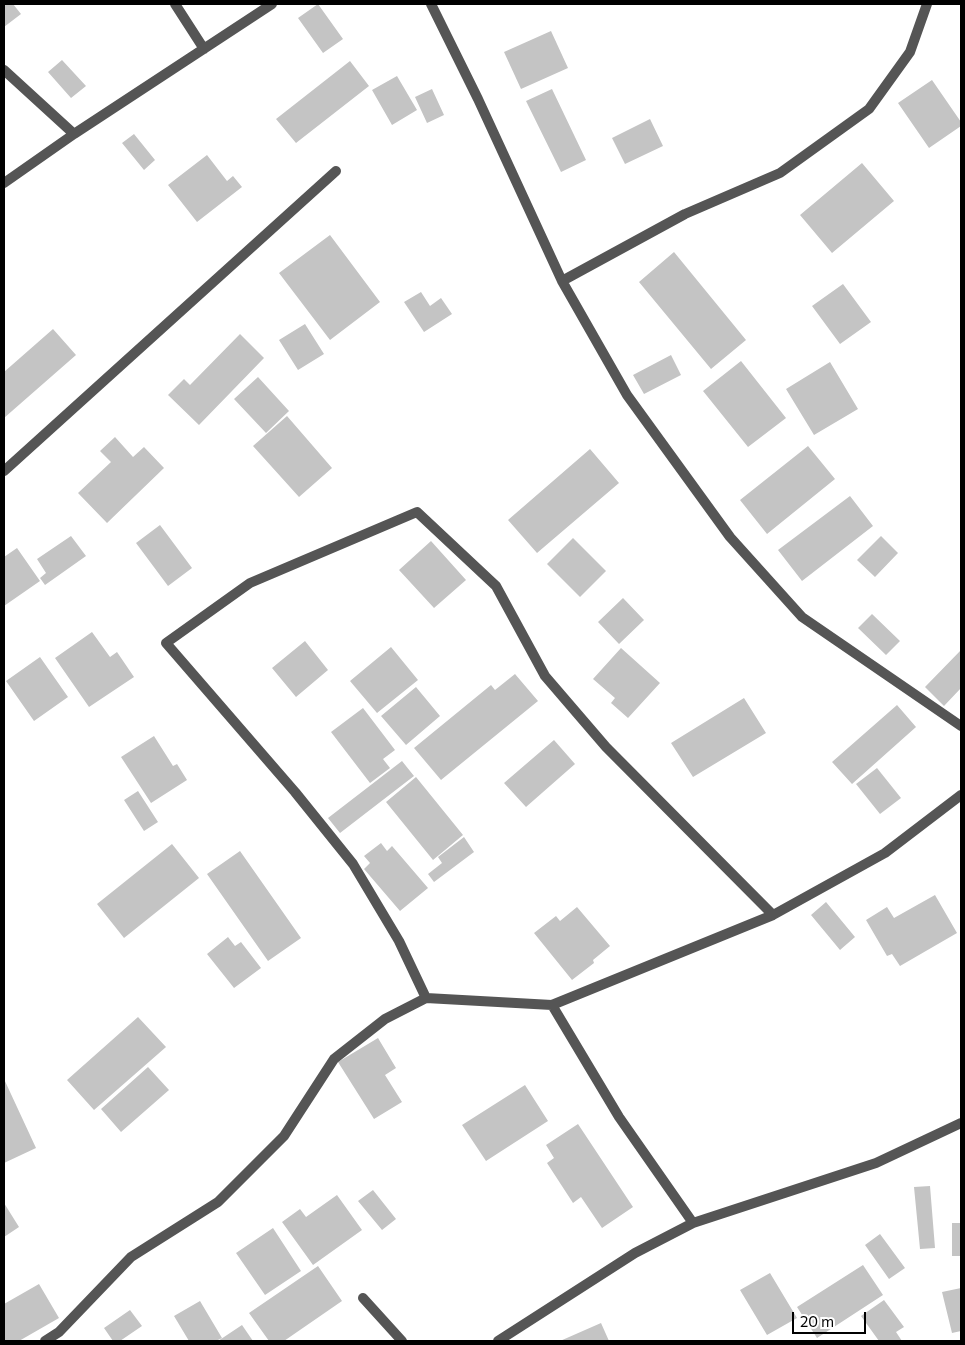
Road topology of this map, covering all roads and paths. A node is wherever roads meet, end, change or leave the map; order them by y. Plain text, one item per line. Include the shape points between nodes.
1 (175, 4) edge
2 (272, 4) edge
3 (431, 4) edge
4 (927, 4) edge
5 (204, 49) junction
6 (4, 70) edge
7 (74, 134) junction
8 (336, 171) dead end
9 (4, 183) edge
10 (562, 281) junction
11 (4, 471) edge
12 (961, 726) edge
13 (961, 795) edge
14 (773, 915) junction
15 (426, 998) junction
16 (552, 1005) junction
17 (961, 1123) edge
18 (693, 1223) junction
19 (363, 1298) dead end
20 (45, 1341) edge
21 (402, 1341) edge
22 (498, 1341) edge

1 - 5 street
2 - 5 street
3 - 10 street
4 - 10 street via 910,52 869,109 780,173 685,214
5 - 7 street
6 - 7 street
7 - 9 street
8 - 11 street
10 - 12 street via 627,395 730,537 802,617
13 - 14 street via 885,853
14 - 15 street via 606,747 545,676 496,586 417,512 250,583 166,644 353,864 399,941
14 - 16 street
15 - 16 street
15 - 20 street via 385,1019 334,1059 284,1136 218,1202 130,1258 59,1332
16 - 18 street via 620,1117
17 - 18 street via 876,1163
18 - 22 street via 635,1253
19 - 21 street

